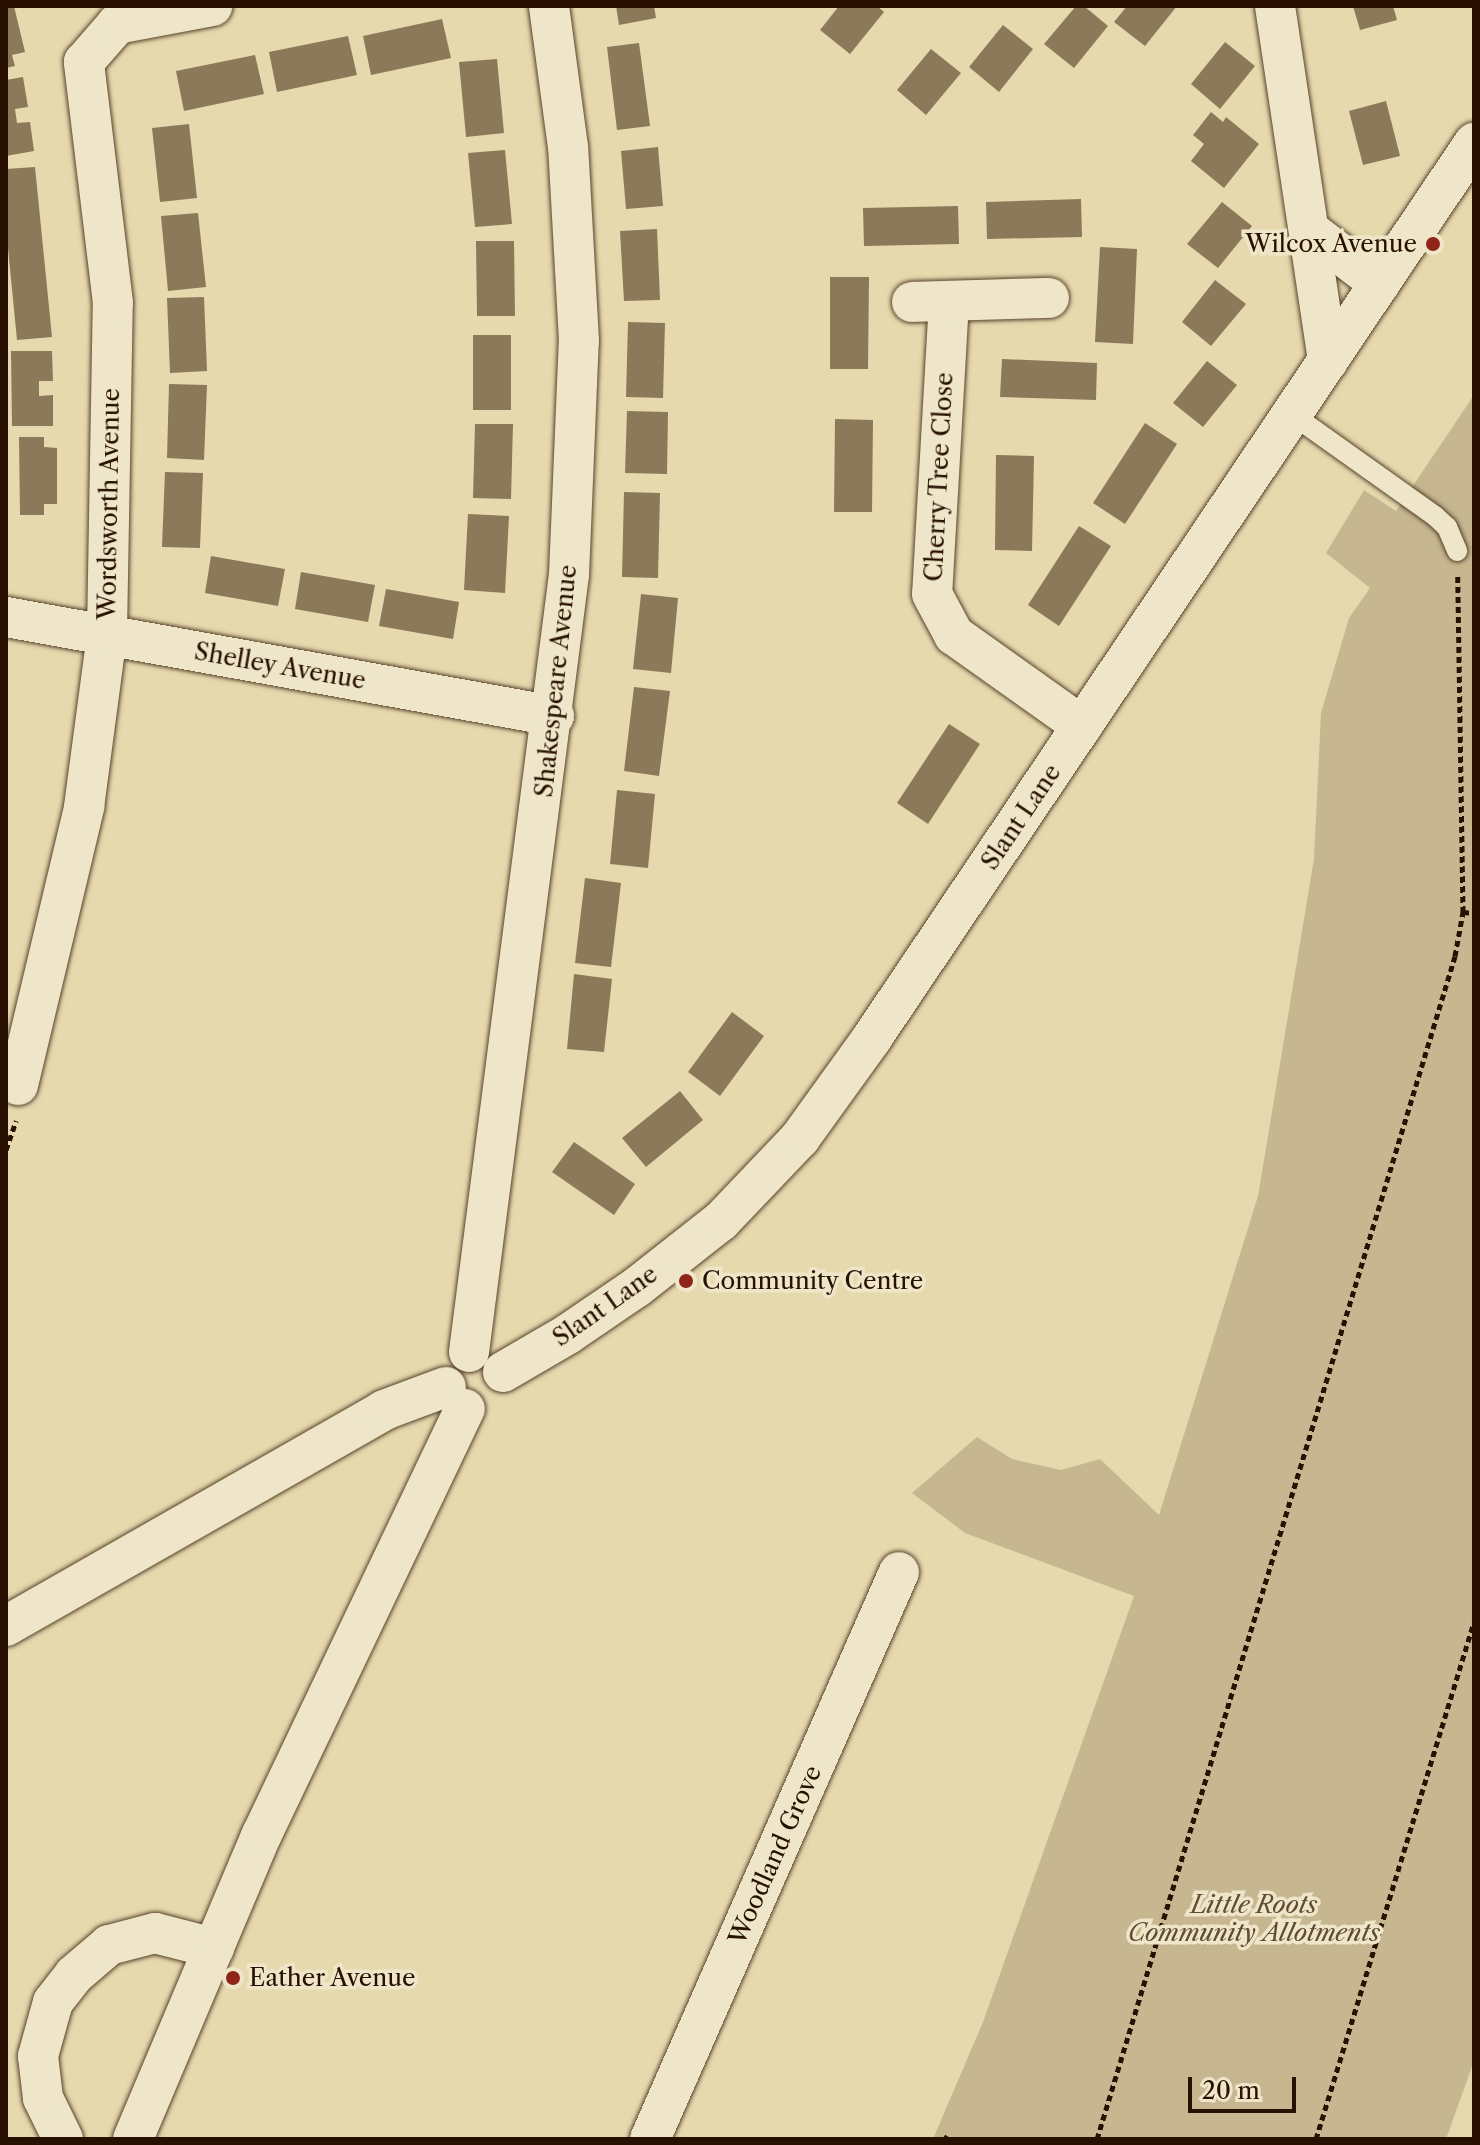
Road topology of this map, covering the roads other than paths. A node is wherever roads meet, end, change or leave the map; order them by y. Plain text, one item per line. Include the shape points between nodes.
1 (212, 6) edge
2 (549, 6) edge
3 (1275, 6) edge
4 (1474, 143) edge
5 (1462, 185) edge
6 (1309, 230) junction
7 (1380, 284) junction
8 (1049, 298) dead end
9 (1328, 361) junction
10 (1293, 415) junction
11 (1457, 551) road end
12 (6, 617) edge
13 (107, 634) junction
14 (554, 716) junction
15 (1082, 726) junction
16 (18, 1085) dead end
17 (486, 1362) junction
18 (456, 1398) junction
19 (899, 1572) dead end
20 (6, 1626) edge
21 (214, 1948) junction
22 (63, 2139) edge
23 (133, 2139) edge
24 (650, 2139) edge

1 - 13 street, Wordsworth Avenue via 117,24 84,62 113,303
2 - 14 street, Shakespeare Avenue via 568,147 579,341 569,575
3 - 6 street
4 - 5 street, Slant Lane
5 - 7 street, Slant Lane
6 - 7 street
6 - 9 street
7 - 9 street, Slant Lane
8 - 15 street, Cherry Tree Close via 930,301 932,594 954,635
9 - 10 street, Slant Lane
10 - 11 lane via 1435,516 1447,527
10 - 15 street, Slant Lane
12 - 13 street, Shelley Avenue
13 - 14 street, Shelley Avenue
13 - 16 street, Wordsworth Avenue via 84,807
14 - 17 street, Shakespeare Avenue
15 - 17 street, Slant Lane via 800,1138 721,1221 661,1268 568,1334
17 - 18 street, Slant Lane via 459,1357 449,1368
17 - 18 street via 503,1391 497,1400 480,1410
18 - 20 street via 384,1410
18 - 21 street
19 - 24 street, Woodland Grove
21 - 22 street via 155,1933 109,1945 74,1975 53,2002 38,2056 43,2098
21 - 23 street

